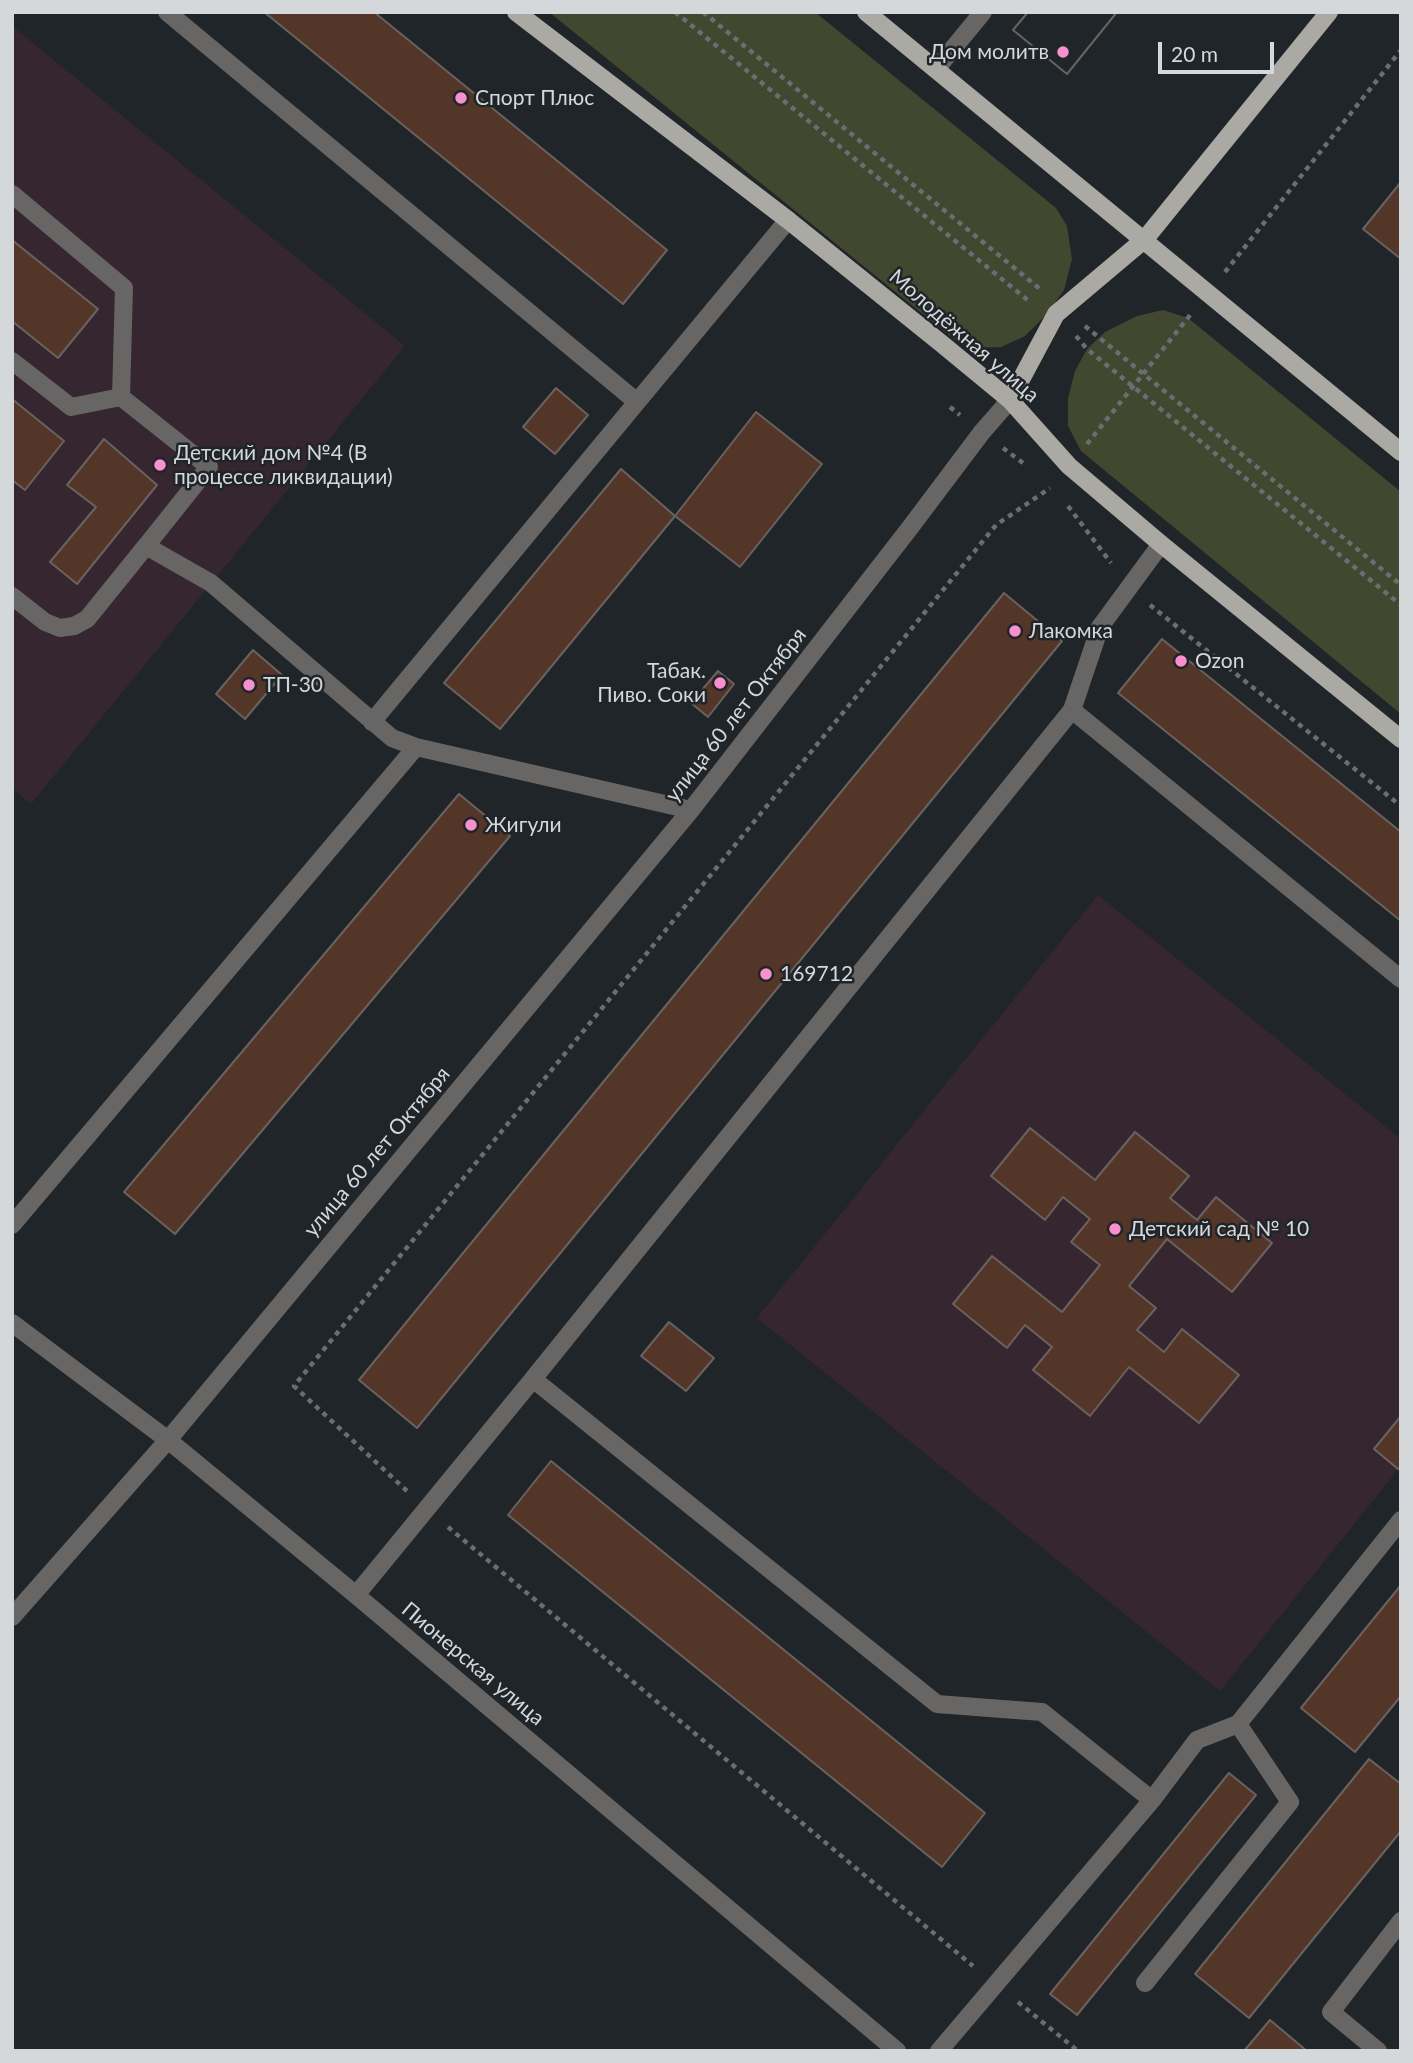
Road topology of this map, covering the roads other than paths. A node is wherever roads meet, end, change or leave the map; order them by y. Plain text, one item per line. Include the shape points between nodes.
1 (167, 12) edge
2 (516, 12) edge
3 (866, 12) edge
4 (983, 12) edge
5 (1329, 12) edge
6 (937, 68) junction
7 (12, 194) edge
8 (788, 220) junction
9 (1145, 239) junction
10 (12, 361) edge
11 (121, 397) junction
12 (1010, 400) junction
13 (637, 402) junction
14 (1401, 452) edge
15 (1161, 544) junction
16 (146, 546) junction
17 (12, 596) edge
18 (1072, 710) junction
19 (372, 722) junction
20 (1401, 739) edge
21 (416, 747) junction
22 (691, 810) junction
23 (1401, 979) edge
24 (12, 1225) edge
25 (12, 1323) edge
26 (533, 1379) junction
27 (168, 1440) junction
28 (1401, 1520) edge
29 (356, 1595) junction
30 (12, 1617) edge
31 (1238, 1724) junction
32 (1152, 1800) junction
33 (1401, 1921) edge
34 (1145, 1983) dead end
35 (897, 2051) edge
36 (939, 2051) edge
37 (1378, 2051) edge

1 - 13 street
2 - 8 main road, Молодёжная улица
3 - 6 main road
4 - 6 street
5 - 9 main road, улица 60 лет Октября
6 - 9 main road
7 - 11 street via 124,288
8 - 12 main road, Молодёжная улица
8 - 13 street
9 - 12 main road, улица 60 лет Октября via 1056,314
9 - 14 main road
10 - 11 street via 71,407
11 - 16 street via 209,467
12 - 15 main road, Молодёжная улица via 1069,466
12 - 22 street, улица 60 лет Октября
13 - 19 street
15 - 18 street via 1100,627
15 - 20 main road, Молодёжная улица
16 - 17 street via 88,619 74,626 60,628 44,622
16 - 19 street via 211,583
18 - 23 street
18 - 26 street
19 - 21 street via 393,738
21 - 22 street
21 - 24 street
22 - 27 street, улица 60 лет Октября
25 - 27 street, Пионерская улица
26 - 29 street
26 - 32 street via 937,1704 1042,1713
27 - 29 street, Пионерская улица
27 - 30 street, улица 60 лет Октября
28 - 31 street
29 - 35 street, Пионерская улица
31 - 32 street via 1197,1740
31 - 34 street via 1290,1802
32 - 36 street
33 - 37 street via 1331,2012

